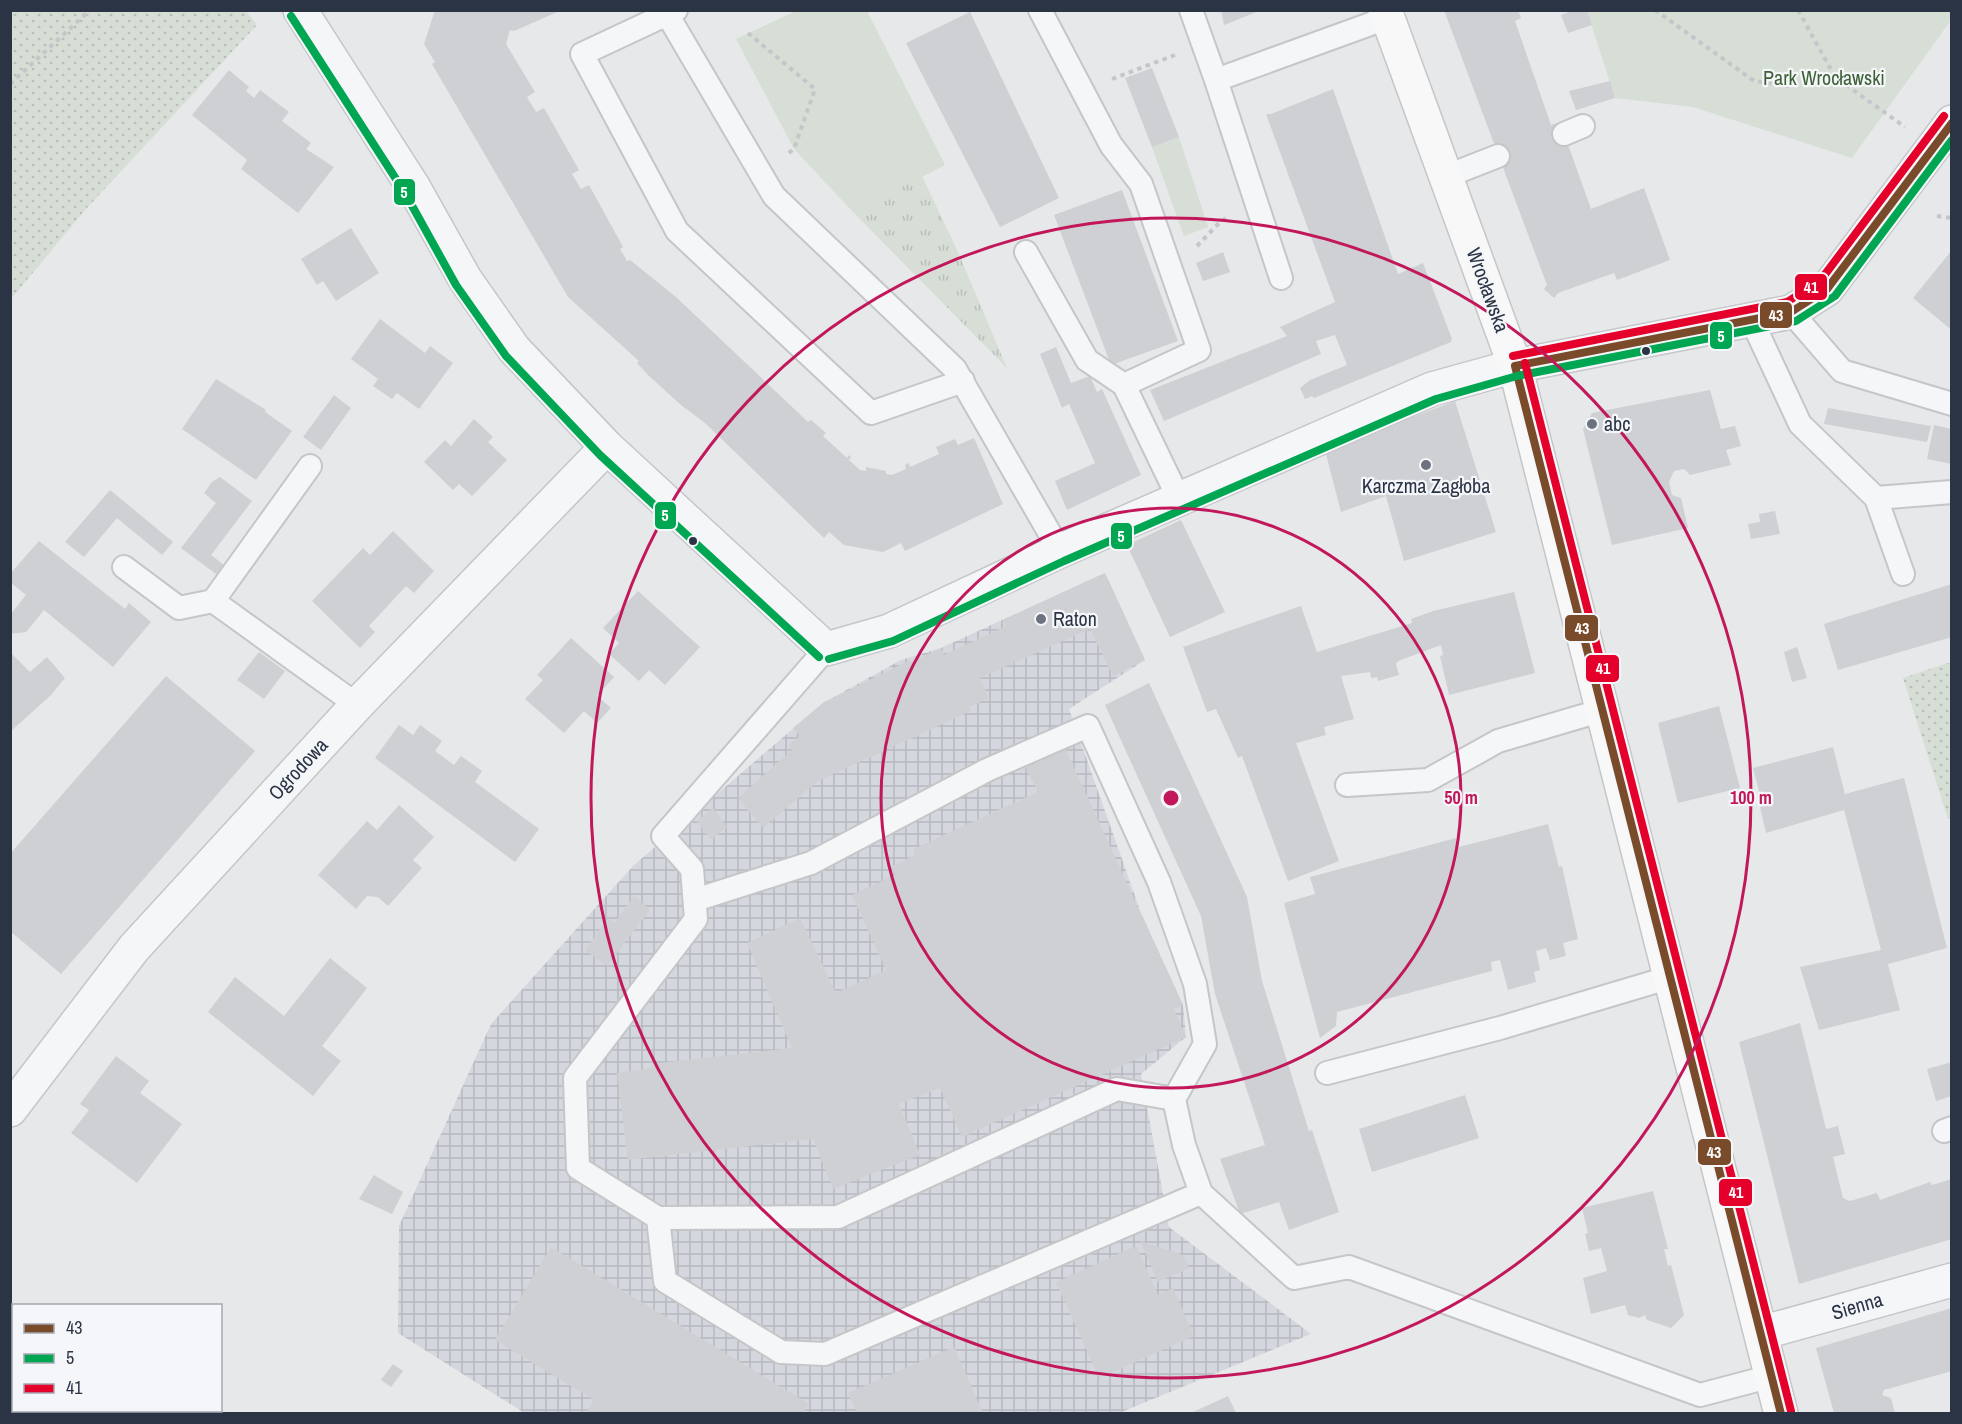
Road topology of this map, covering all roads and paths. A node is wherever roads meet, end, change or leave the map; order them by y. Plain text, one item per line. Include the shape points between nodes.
1 (90, 10) edge
2 (300, 10) edge
3 (1040, 10) edge
4 (1191, 10) edge
5 (1655, 10) edge
6 (1798, 10) edge
7 (671, 12) edge
8 (1386, 14) edge
9 (748, 33) dead end
10 (1203, 44) junction
11 (1836, 77) junction
12 (1216, 80) junction
13 (10, 84) edge
14 (1114, 89) dead end
15 (1952, 122) edge
16 (1905, 127) dead end
17 (1498, 156) dead end
18 (762, 174) junction
19 (1447, 176) junction
20 (1256, 201) junction
21 (1937, 216) dead end
22 (1952, 218) edge
23 (1026, 252) dead end
24 (1172, 274) junction
25 (1281, 278) dead end
26 (1791, 312) junction
27 (1752, 321) junction
28 (1515, 366) junction
29 (963, 381) junction
30 (1124, 385) junction
31 (1952, 404) edge
32 (607, 447) junction
33 (310, 466) dead end
34 (1952, 492) edge
35 (1876, 498) junction
36 (1179, 499) junction
37 (1060, 551) junction
38 (124, 567) dead end
39 (1903, 574) dead end
40 (213, 601) junction
41 (826, 649) junction
42 (357, 705) junction
43 (1603, 710) junction
44 (1347, 785) dead end
45 (695, 900) junction
46 (1671, 977) junction
47 (1327, 1073) dead end
48 (1174, 1099) junction
49 (10, 1110) edge
50 (1201, 1193) junction
51 (658, 1218) junction
52 (1952, 1280) edge
53 (1761, 1333) junction
54 (1772, 1376) junction
55 (1781, 1413) edge

1 - 13 path
2 - 32 street via 414,188 465,279 514,349
3 - 24 lane via 1112,145 1141,184
4 - 10 lane
5 - 11 path via 1754,81 1787,86
6 - 11 path
7 - 18 lane
7 - 29 lane via 582,54 677,231 871,413
8 - 12 lane
8 - 19 main road, Wrocławska
9 - 18 path via 815,89 794,149
10 - 12 lane
10 - 14 path via 1111,80
11 - 16 path
12 - 20 lane
15 - 26 street via 1827,289
17 - 19 lane
18 - 29 lane via 774,196
19 - 28 main road, Wrocławska
20 - 24 path via 1220,222
20 - 25 lane
21 - 22 path
23 - 30 lane via 1087,360
24 - 30 lane via 1199,350
26 - 27 street
26 - 31 lane via 1842,371
27 - 28 street
27 - 35 lane via 1800,424
28 - 36 street via 1432,389
28 - 43 main road, Wrocławska
29 - 37 lane
30 - 36 lane
32 - 41 street
32 - 42 street, Ogrodowa
33 - 40 lane
34 - 35 lane
35 - 39 lane
36 - 37 street
37 - 41 street via 890,631
38 - 40 lane via 179,608
40 - 42 lane
41 - 45 lane via 663,836 692,868
42 - 49 street, Ogrodowa via 134,948
43 - 44 lane via 1498,741 1428,780
43 - 46 main road, Wrocławska
45 - 48 lane via 811,863 987,770 1088,726 1159,882 1195,984 1204,1044
45 - 51 lane via 696,919 575,1078 578,1168
46 - 47 lane via 1500,1028
46 - 53 main road, Wrocławska
48 - 50 lane via 1184,1145
48 - 51 lane via 1117,1089 838,1217
50 - 51 lane via 825,1354 781,1352 665,1281
50 - 54 lane via 1294,1278 1349,1267 1700,1395
52 - 53 street, Sienna
53 - 54 main road, Wrocławska
54 - 55 main road, Wrocławska

